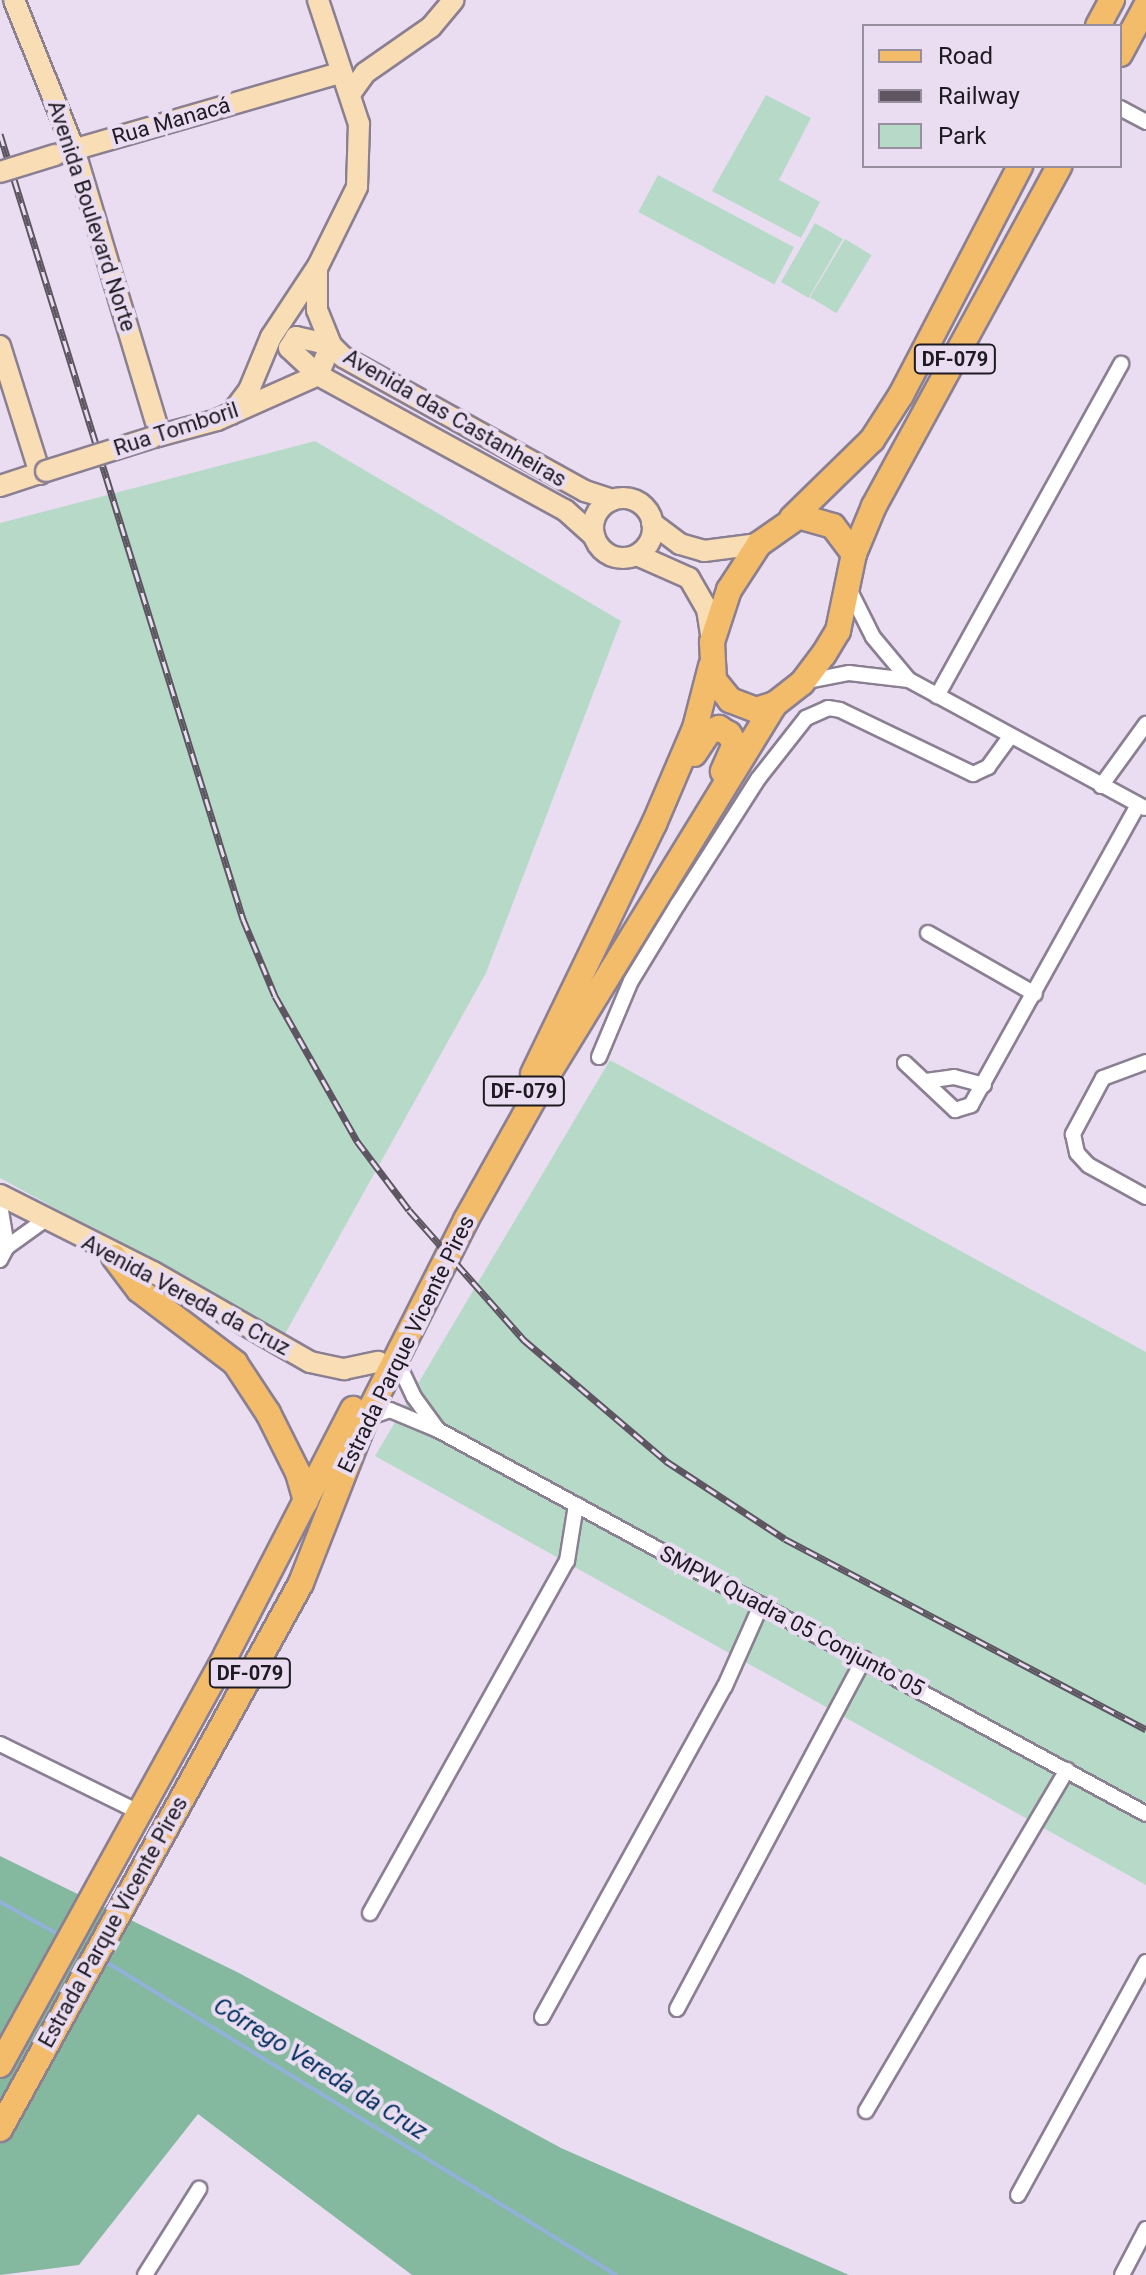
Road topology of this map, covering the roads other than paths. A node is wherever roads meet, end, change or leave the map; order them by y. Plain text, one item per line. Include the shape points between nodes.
1 (14, 0) edge
2 (318, 0) edge
3 (454, 0) edge
4 (1112, 0) edge
5 (1146, 6) edge
6 (1099, 24) edge
7 (1122, 50) edge
8 (340, 63) junction
9 (374, 65) junction
10 (350, 94) junction
11 (1122, 109) edge
12 (1146, 122) edge
13 (65, 152) junction
14 (1019, 168) edge
15 (1058, 168) edge
16 (0, 172) edge
17 (318, 266) junction
18 (331, 345) junction
19 (0, 346) edge
20 (1121, 364) dead end
21 (318, 375) junction
22 (231, 414) junction
23 (157, 436) junction
24 (43, 472) junction
25 (0, 486) edge
26 (613, 500) junction
27 (792, 518) junction
28 (652, 523) junction
29 (595, 537) junction
30 (759, 544) junction
31 (854, 554) junction
32 (637, 555) junction
33 (850, 591) junction
34 (712, 642) junction
35 (711, 666) junction
36 (909, 680) junction
37 (802, 683) junction
38 (937, 696) junction
39 (775, 704) junction
40 (1146, 724) edge
41 (1010, 737) junction
42 (1101, 786) junction
43 (1142, 807) edge
44 (654, 824) junction
45 (679, 862) junction
46 (928, 933) dead end
47 (1035, 994) junction
48 (599, 1057) dead end
49 (1146, 1062) edge
50 (905, 1063) dead end
51 (926, 1081) junction
52 (984, 1085) junction
53 (0, 1195) edge
54 (1146, 1197) edge
55 (0, 1205) edge
56 (46, 1219) junction
57 (4, 1253) edge
58 (114, 1257) junction
59 (387, 1360) junction
60 (364, 1422) junction
61 (438, 1430) junction
62 (306, 1501) junction
63 (576, 1505) junction
64 (761, 1605) junction
65 (864, 1659) junction
66 (0, 1744) edge
67 (1067, 1770) junction
68 (139, 1812) junction
69 (1146, 1814) edge
70 (370, 1913) dead end
71 (1146, 1962) edge
72 (677, 2009) dead end
73 (542, 2017) dead end
74 (0, 2065) edge
75 (866, 2111) dead end
76 (0, 2129) edge
77 (199, 2189) dead end
78 (1018, 2195) dead end
79 (1146, 2229) edge
80 (145, 2275) edge
81 (1122, 2275) edge

1 - 13 main road, Avenida Boulevard Norte
2 - 8 main road, Avenida das Castanheiras
3 - 9 main road via 431,27
4 - 6 main road
5 - 7 main road
8 - 9 main road
8 - 10 main road, Avenida das Castanheiras
8 - 13 main road, Rua Manacá
9 - 10 main road
10 - 17 main road, Avenida das Castanheiras via 361,134 361,169 349,208
11 - 12 street
13 - 16 main road, Rua Manacá, bridge
13 - 23 main road, Avenida Boulevard Norte
14 - 27 main road, DF-079 via 901,395 872,440
15 - 31 main road, DF-079 via 874,506
17 - 18 main road, Avenida das Castanheiras via 317,310
17 - 22 main road, Avenida das Castanheiras via 285,311 257,376
18 - 21 main road
18 - 21 main road, Avenida das Castanheiras via 296,337 289,344 291,353
18 - 26 main road, Avenida das Castanheiras via 362,370 585,491
19 - 24 main road
20 - 38 street
21 - 22 main road, Rua Tomboril
21 - 29 main road, Avenida das Castanheiras via 565,510
22 - 23 main road, Rua Tomboril
23 - 24 main road, Rua Tomboril, bridge
24 - 25 main road, Rua Tomboril
26 - 28 main road via 638,502
26 - 29 main road via 594,522
27 - 30 main road, DF-079
27 - 31 main road via 817,518 833,526
28 - 30 main road via 680,544 704,551
28 - 32 main road via 650,542
29 - 32 main road via 612,556
30 - 34 main road, DF-079 via 729,590
31 - 33 main road, DF-079
32 - 34 main road via 689,578 707,609
33 - 36 street via 873,637
33 - 37 main road, DF-079 via 838,631
34 - 35 main road, DF-079
35 - 39 main road via 714,680 730,700 756,710
35 - 44 main road, Estrada Parque Vicente Pires / DF-079 via 695,728
36 - 37 street via 849,673
36 - 38 street
37 - 39 main road, DF-079
38 - 41 street
39 - 45 main road, Estrada Parque Vicente Pires / DF-079
40 - 42 street
41 - 42 street
41 - 48 street via 988,767 973,774 840,710 828,708 806,718 703,864 631,981
42 - 43 street
43 - 47 street
44 - 45 main road via 709,732 719,728 729,734 735,744 731,757 687,833
44 - 59 main road, Estrada Parque Vicente Pires / DF-079
45 - 59 main road, Estrada Parque Vicente Pires / DF-079 via 542,1084
46 - 47 street
47 - 52 street
49 - 54 street via 1103,1078 1073,1134 1077,1153 1088,1165
50 - 51 street
51 - 52 street via 954,1077
51 - 52 street via 962,1111
53 - 56 main road, Avenida Vereda da Cruz
55 - 57 street
56 - 57 street
56 - 58 main road, Avenida Vereda da Cruz
58 - 59 main road, Avenida Vereda da Cruz via 153,1272 310,1362 344,1369
58 - 62 main road via 139,1290 235,1363 268,1413
59 - 60 main road, Estrada Parque Vicente Pires / DF-079
59 - 61 street, SMPW Quadra 05 Conjunto 05
59 - 62 main road, Estrada Parque Vicente Pires / DF-079
60 - 61 street, SMPW Quadra 05 Conjunto 05 via 383,1409
60 - 76 main road, Estrada Parque Vicente Pires / DF-079 via 301,1583
61 - 63 street, SMPW Quadra 05 Conjunto 05
62 - 68 main road, Estrada Parque Vicente Pires / DF-079
63 - 64 street, SMPW Quadra 05 Conjunto 05
63 - 70 street via 567,1561
64 - 65 street, SMPW Quadra 05 Conjunto 05
64 - 73 street via 725,1686
65 - 67 street, SMPW Quadra 05 Conjunto 05
65 - 72 street
66 - 68 street
67 - 69 street, SMPW Quadra 05 Conjunto 05
67 - 75 street
68 - 74 main road, Estrada Parque Vicente Pires / DF-079
71 - 78 street
77 - 80 street
79 - 81 street

